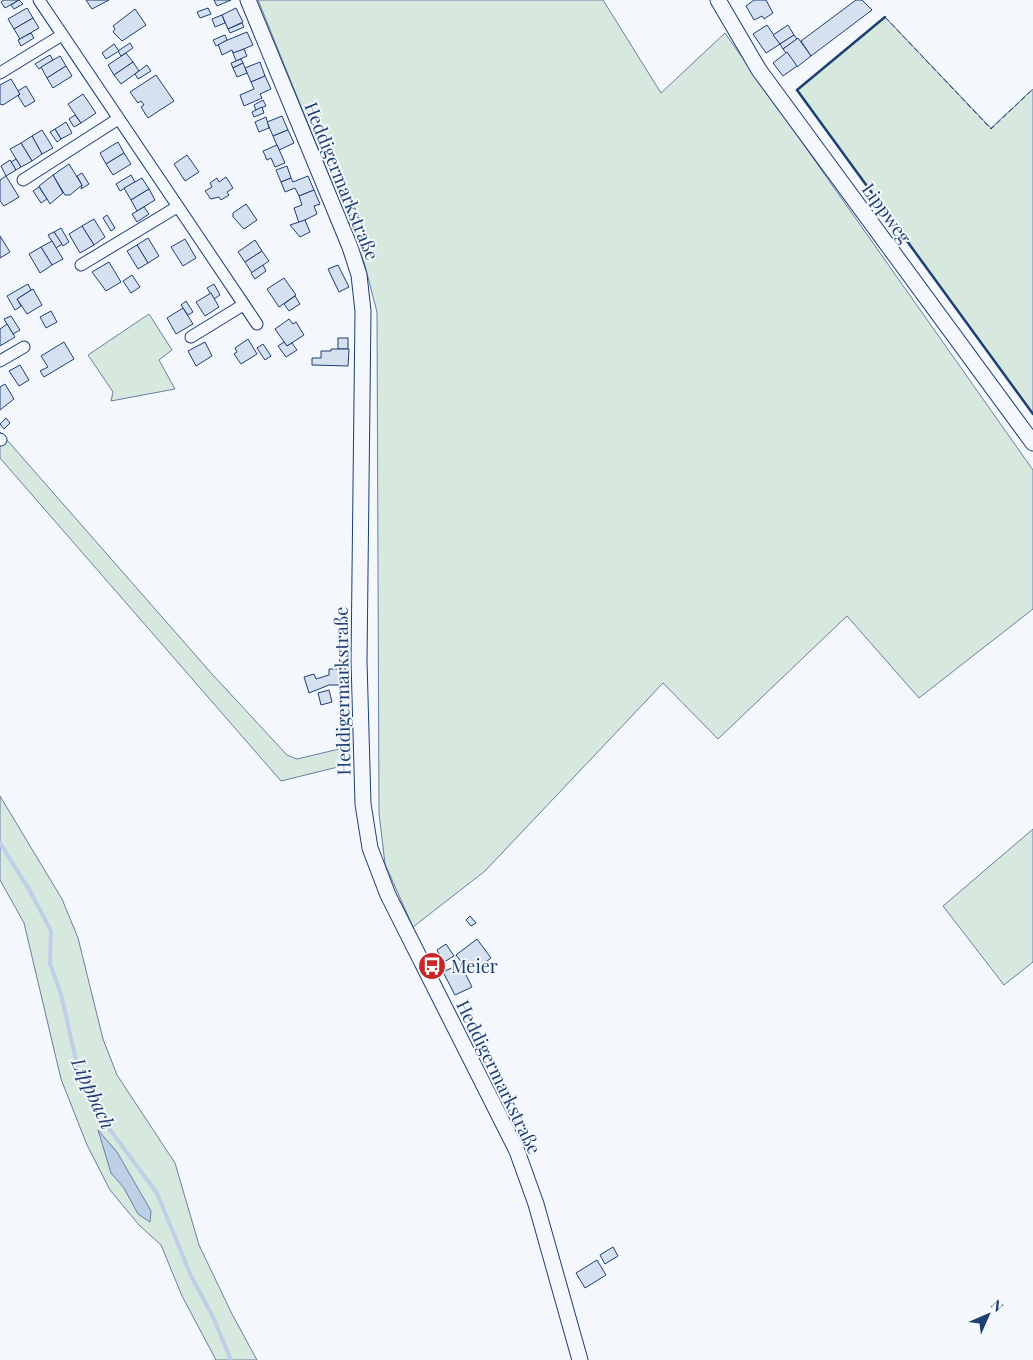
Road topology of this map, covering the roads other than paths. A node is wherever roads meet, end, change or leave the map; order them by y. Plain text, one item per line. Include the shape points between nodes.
1 (39, 0) edge
2 (248, 0) edge
3 (718, 0) edge
4 (62, 36) junction
5 (0, 73) edge
6 (118, 119) junction
7 (24, 180) dead end
8 (177, 207) junction
9 (81, 265) dead end
10 (243, 305) junction
11 (257, 324) dead end
12 (191, 337) dead end
13 (24, 347) dead end
14 (0, 361) edge
15 (1033, 443) edge
16 (580, 1360) edge

1 - 4 street
2 - 16 street, Heddigermarkstraße via 359,275 363,311 361,734 363,804 370,848 388,895 517,1151 536,1204
3 - 15 street, Lippweg via 759,70
4 - 5 street
4 - 6 street
6 - 7 street
6 - 8 street
8 - 9 street
8 - 10 street
10 - 11 street
10 - 12 street
13 - 14 street

